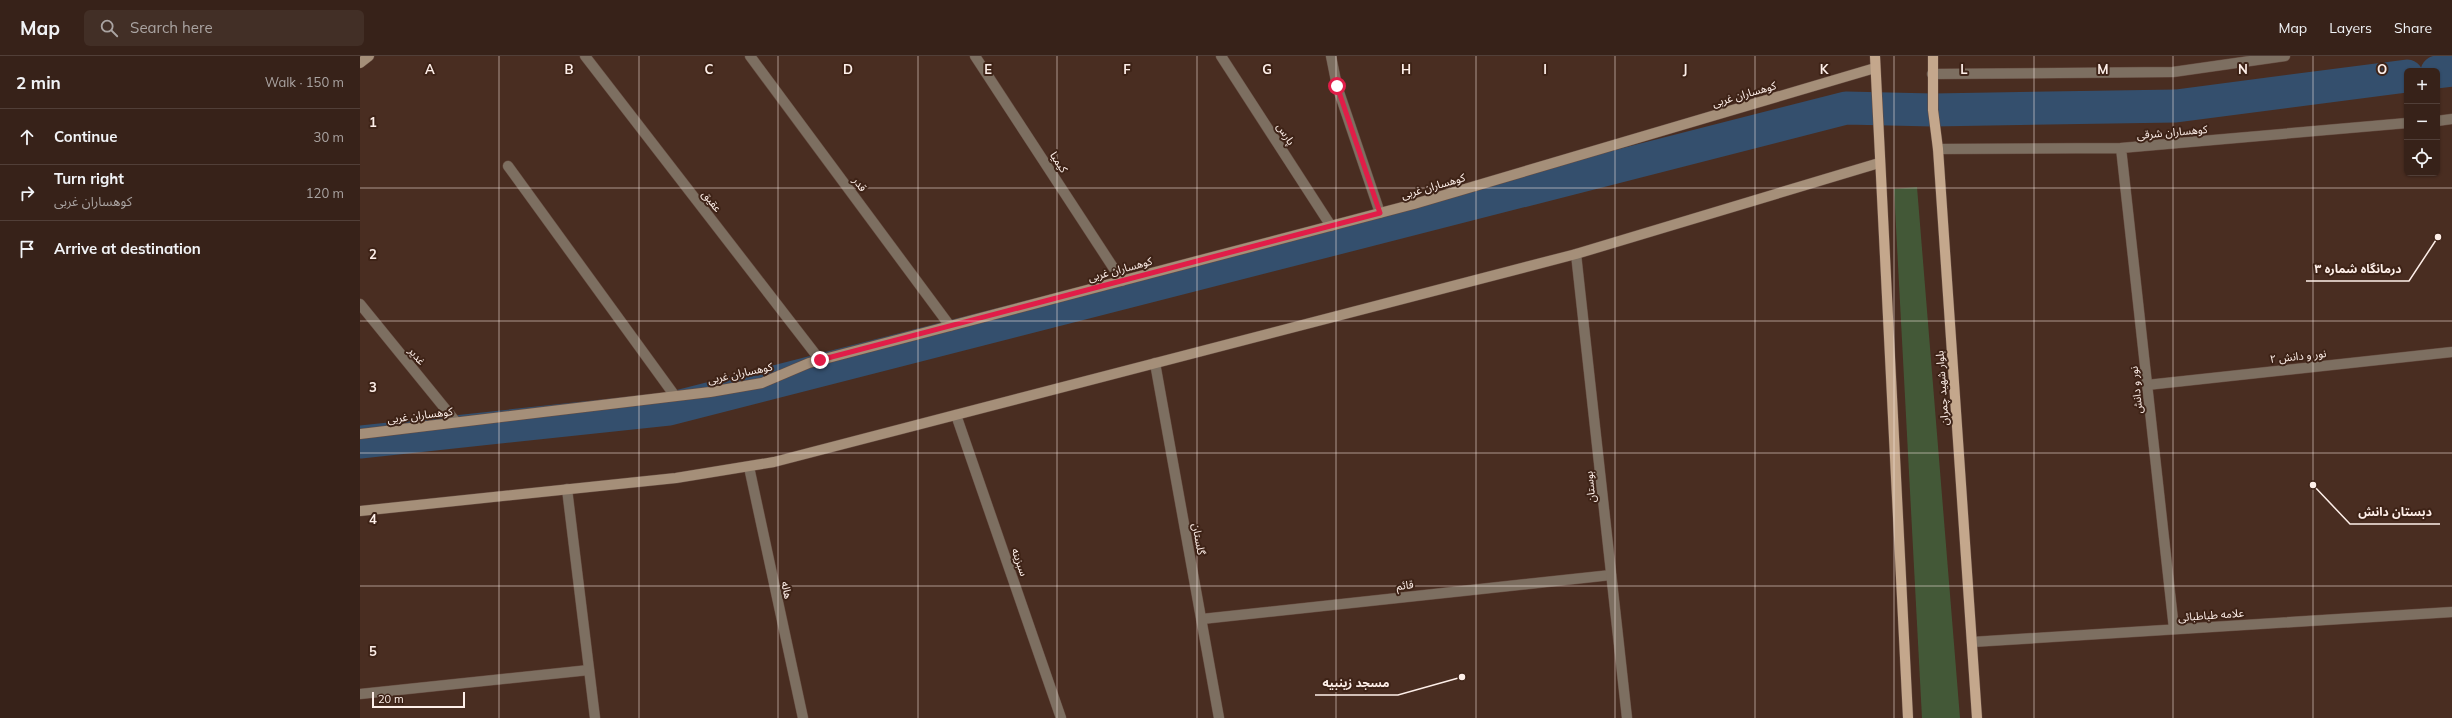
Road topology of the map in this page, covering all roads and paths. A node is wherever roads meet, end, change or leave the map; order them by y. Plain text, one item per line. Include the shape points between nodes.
1 (369, 56) edge
2 (585, 56) edge
3 (750, 56) edge
4 (975, 56) edge
5 (1221, 56) edge
6 (1332, 56) edge
7 (1875, 56) edge
8 (1933, 56) edge
9 (2285, 56) edge
10 (360, 62) edge
11 (1875, 68) junction
12 (1932, 74) junction
13 (2452, 119) edge
14 (2440, 121) edge
15 (2404, 123) edge
16 (2121, 148) junction
17 (1938, 149) junction
18 (1879, 163) junction
19 (508, 166) dead end
20 (1380, 213) junction
21 (1331, 226) junction
22 (1576, 254) junction
23 (1122, 281) junction
24 (360, 304) edge
25 (950, 326) junction
26 (2452, 352) edge
27 (820, 360) junction
28 (1155, 363) junction
29 (2147, 385) junction
30 (675, 396) junction
31 (956, 415) junction
32 (456, 422) junction
33 (360, 434) edge
34 (748, 467) junction
35 (567, 489) junction
36 (360, 511) edge
37 (1611, 575) junction
38 (2452, 612) edge
39 (1202, 619) junction
40 (2174, 629) junction
41 (1972, 642) junction
42 (589, 670) junction
43 (360, 694) edge
44 (596, 718) edge
45 (803, 718) edge
46 (1061, 718) edge
47 (1219, 718) edge
48 (1627, 718) edge
49 (1908, 718) edge
50 (1977, 718) edge

1 - 10 street
2 - 27 street, عقیق
3 - 25 street, قدر
4 - 23 street, کیمیا
5 - 21 street, پارس
6 - 20 street via 1337,86
7 - 11 main road
8 - 12 main road, بلوار شهید چمران
9 - 12 street via 2173,72
11 - 18 main road
11 - 20 street, کوهساران غربی
12 - 17 main road, بلوار شهید چمران
13 - 14 street
15 - 16 street, کوهساران شرقی
16 - 17 street, کوهساران شرقی
16 - 29 street, نور و دانش
17 - 41 main road, بلوار شهید چمران
18 - 22 street
18 - 49 main road
19 - 30 street
20 - 21 street, کوهساران غربی
21 - 23 street, کوهساران غربی
22 - 28 street
22 - 37 street, بوستان
23 - 25 street, کوهساران غربی
24 - 32 street, غدیر
25 - 27 street, کوهساران غربی
26 - 29 street, نور و دانش ۲
27 - 30 street, کوهساران غربی via 762,382
28 - 31 street
28 - 39 street, گلستان
29 - 40 street, نور و دانش
30 - 32 street, کوهساران غربی
31 - 34 street
31 - 46 street, سبزینه
32 - 33 street, کوهساران غربی
34 - 35 street via 676,478
34 - 45 street, هاله
35 - 36 street
35 - 42 street
37 - 39 street, قائم
37 - 48 street, بوستان
38 - 40 street, علامه طباطبائی
39 - 47 street, گلستان
40 - 41 street, علامه طباطبائی
41 - 50 main road, بلوار شهید چمران
42 - 43 street
42 - 44 street

